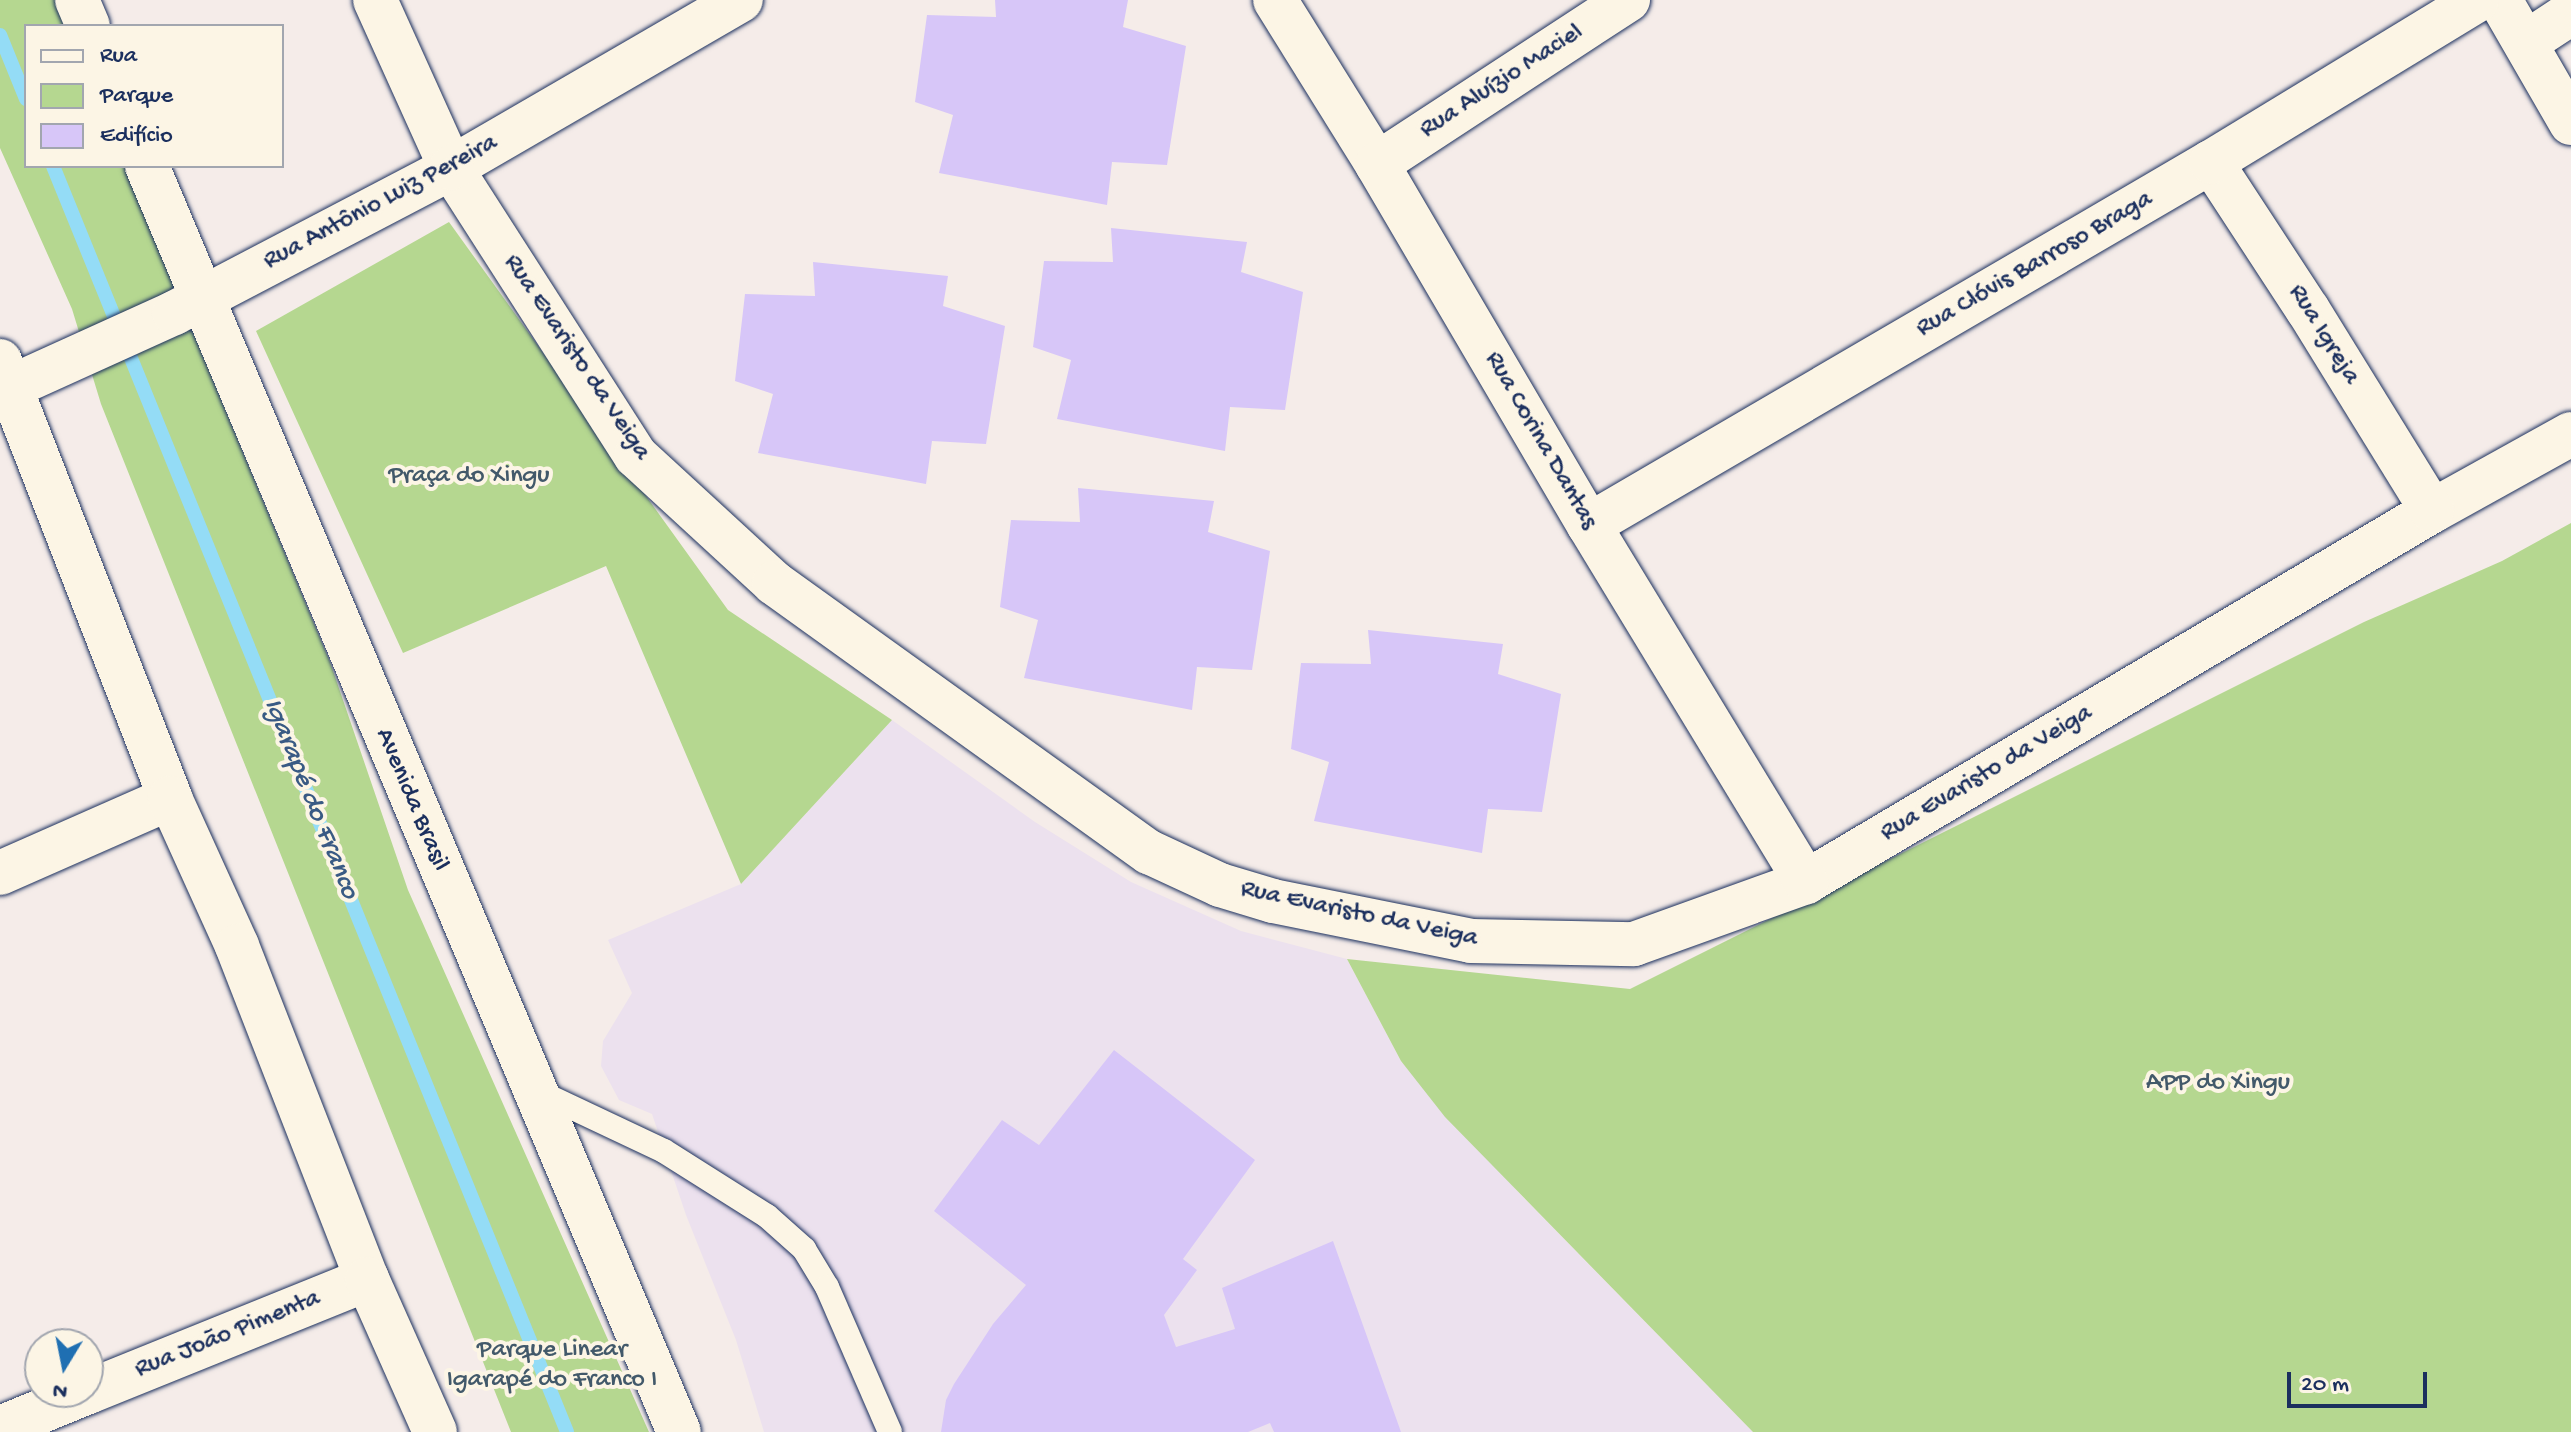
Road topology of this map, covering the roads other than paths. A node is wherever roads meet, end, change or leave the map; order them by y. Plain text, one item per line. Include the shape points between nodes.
1 (77, 0) edge
2 (375, 0) edge
3 (741, 0) edge
4 (1275, 0) edge
5 (1628, 0) edge
6 (2477, 0) edge
7 (2500, 0) edge
8 (2571, 13) edge
9 (87, 24) edge
10 (2527, 42) junction
11 (2571, 123) edge
12 (2211, 162) junction
13 (1377, 164) junction
14 (148, 168) edge
15 (451, 168) junction
16 (188, 306) junction
17 (6, 374) edge
18 (2571, 434) edge
19 (2432, 511) junction
20 (1589, 525) junction
21 (170, 798) junction
22 (0, 873) edge
23 (1806, 882) junction
24 (533, 1089) junction
25 (367, 1279) junction
26 (104, 1386) edge
27 (49, 1408) edge
28 (0, 1428) edge
29 (435, 1432) edge
30 (679, 1432) edge
31 (890, 1432) edge

1 - 9 main road
2 - 15 main road, Rua Evaristo da Veiga
3 - 15 main road, Rua Antônio Luiz Pereira
4 - 13 main road, Rua Corina Dantas
5 - 13 main road, Rua Aluízio Maciel
6 - 12 main road, Rua Clóvis Barroso Braga
7 - 10 main road
8 - 10 main road
10 - 11 main road
12 - 19 main road, Rua Igreja
12 - 20 main road, Rua Clóvis Barroso Braga
13 - 20 main road, Rua Corina Dantas
14 - 16 main road, Avenida Brasil
15 - 16 main road, Rua Antônio Luiz Pereira
15 - 23 main road, Rua Evaristo da Veiga via 636,456 774,583 1149,852 1220,885 1273,901 1471,941 1634,944
16 - 17 main road, Rua Antônio Luiz Pereira via 52,367
16 - 24 main road, Avenida Brasil
17 - 21 main road
18 - 19 main road, Rua Evaristo da Veiga
19 - 23 main road, Rua Evaristo da Veiga
20 - 23 main road, Rua Corina Dantas
21 - 22 main road
21 - 25 main road via 237,946
24 - 30 main road, Avenida Brasil
24 - 31 lane via 664,1151 767,1216 804,1249 827,1287
25 - 26 main road, Rua João Pimenta
25 - 29 main road
27 - 28 main road, Rua João Pimenta

